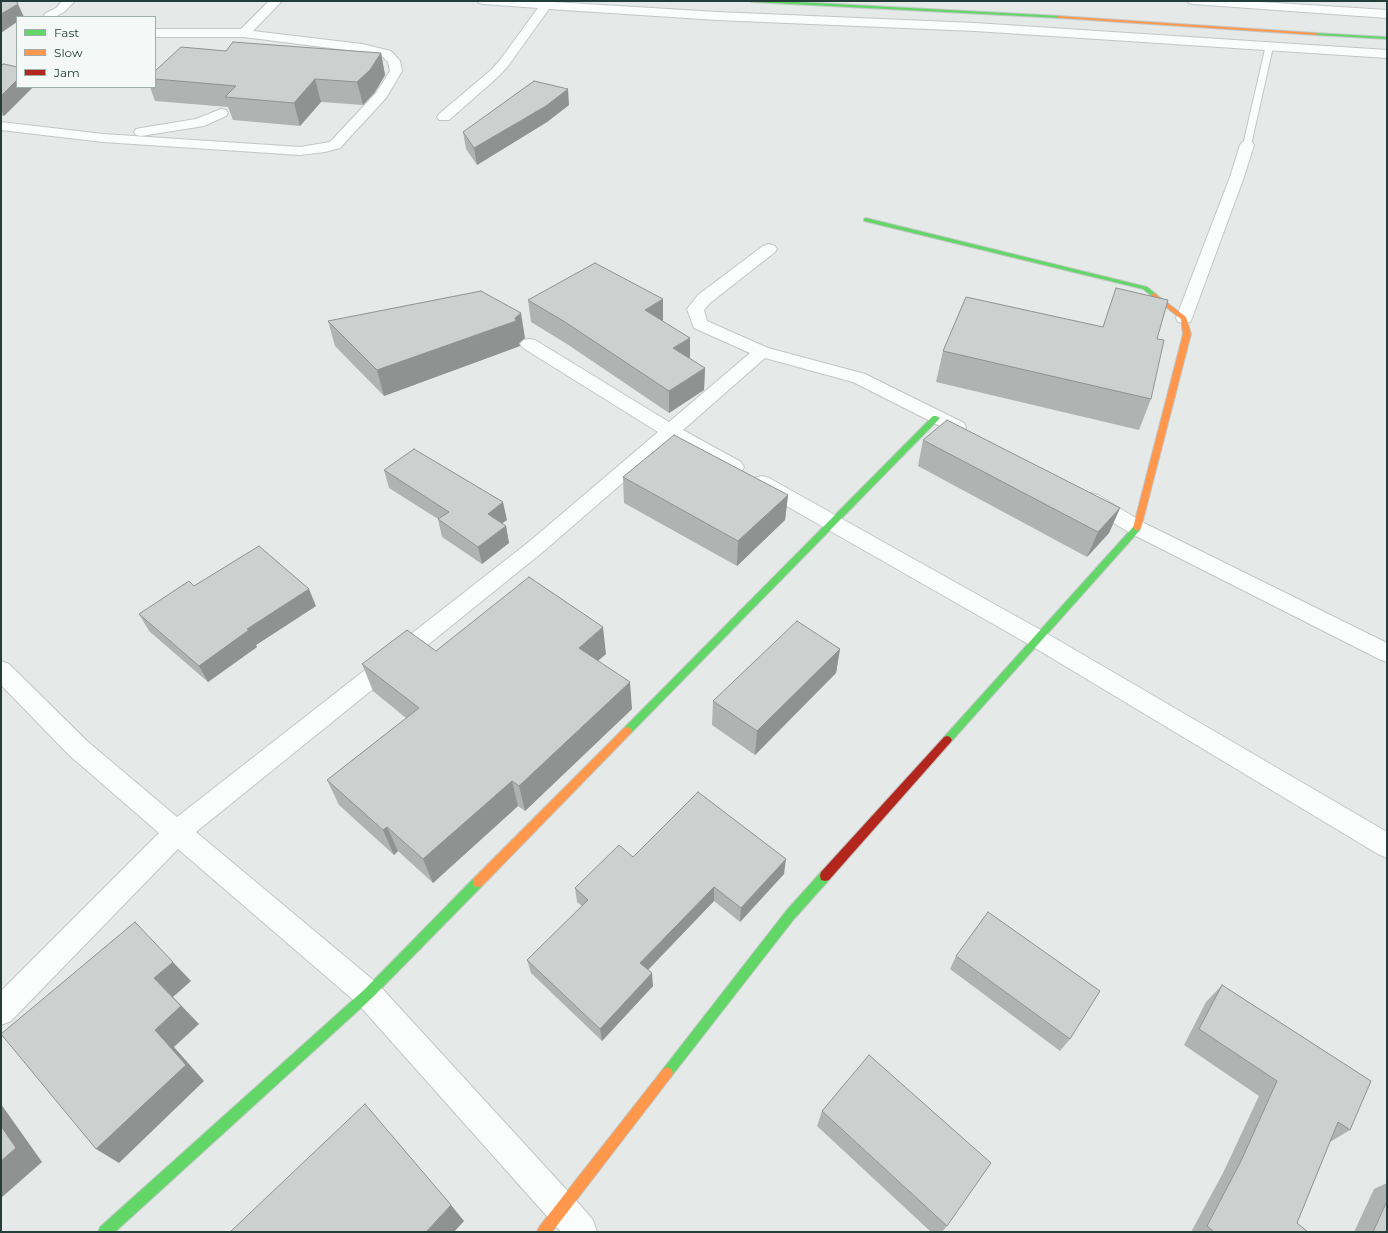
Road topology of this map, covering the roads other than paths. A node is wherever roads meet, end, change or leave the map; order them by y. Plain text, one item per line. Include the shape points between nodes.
1 (69, 1) edge
2 (276, 1) edge
3 (483, 1) edge
4 (752, 1) edge
5 (1193, 1) edge
6 (546, 5) junction
7 (1387, 14) edge
8 (50, 15) dead end
9 (156, 33) edge
10 (244, 33) junction
11 (1387, 38) edge
12 (1269, 47) junction
13 (1387, 54) edge
14 (221, 113) dead end
15 (444, 117) dead end
16 (1, 126) edge
17 (103, 138) junction
18 (1247, 145) joint
19 (866, 220) dead end
20 (769, 249) dead end
21 (1184, 318) junction
22 (529, 344) dead end
23 (762, 352) junction
24 (936, 418) junction
25 (670, 431) junction
26 (970, 434) edge
27 (1078, 492) edge
28 (832, 523) junction
29 (1138, 528) junction
30 (1038, 639) junction
31 (1387, 653) edge
32 (1, 670) edge
33 (177, 832) junction
34 (1387, 846) edge
35 (368, 994) junction
36 (1, 1011) edge
37 (562, 1209) junction
38 (105, 1232) edge
39 (544, 1232) edge
40 (581, 1232) edge

1 - 8 street
2 - 10 street
3 - 6 street
4 - 11 main road
5 - 7 street
6 - 12 street via 717,16 927,24
6 - 15 street via 495,73
9 - 10 street
10 - 17 street via 362,48 387,54 394,61 396,70 381,95 335,145 325,148 300,150
12 - 13 street
12 - 18 lane
14 - 17 street via 199,123
16 - 17 street
18 - 21 street
19 - 21 main road via 1144,288
20 - 23 street via 704,299 695,309 700,324
21 - 29 main road via 1187,334
22 - 25 street
23 - 24 street via 858,378
23 - 25 street
24 - 26 street
24 - 28 main road
25 - 28 street
25 - 33 street via 537,546
27 - 29 street
28 - 30 street
28 - 35 main road
29 - 30 main road
29 - 31 street
30 - 34 street
30 - 37 main road via 790,914
32 - 33 street via 78,748
33 - 35 street
33 - 36 street
35 - 37 street
35 - 38 main road
37 - 39 main road
37 - 40 street

